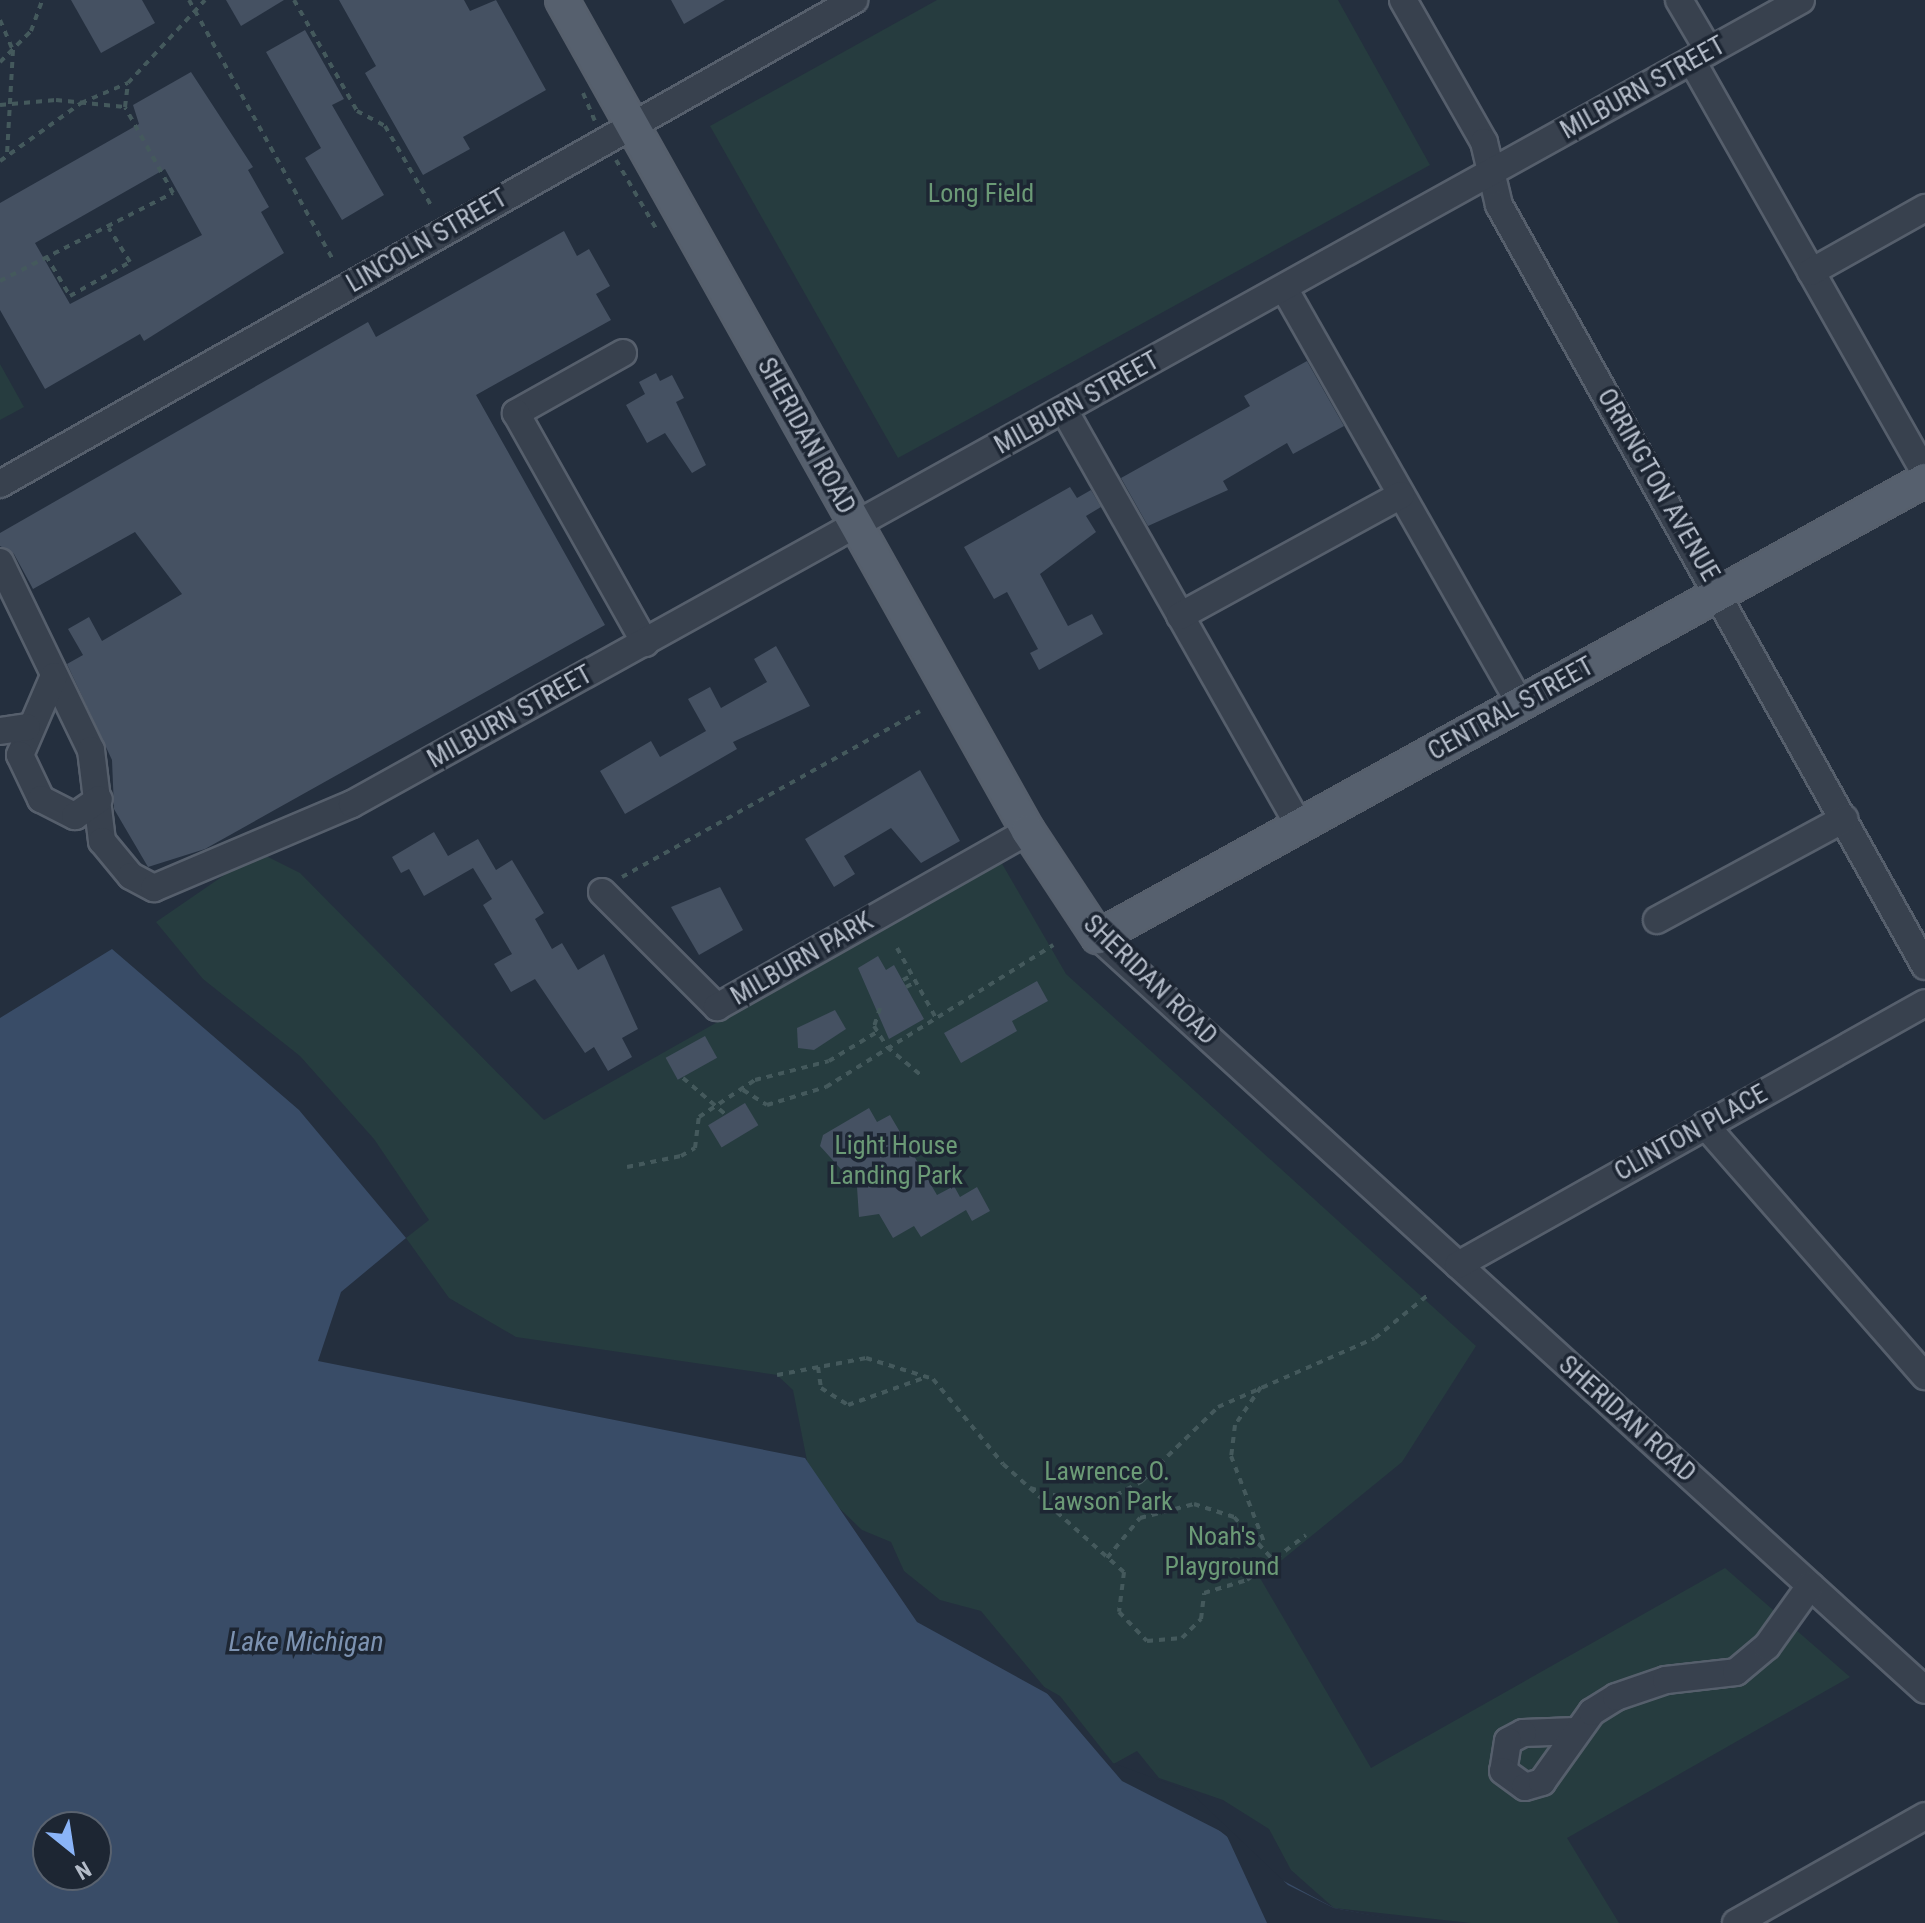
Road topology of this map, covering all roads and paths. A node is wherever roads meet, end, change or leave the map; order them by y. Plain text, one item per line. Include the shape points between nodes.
1 (42, 0) edge
2 (189, 0) edge
3 (205, 0) edge
4 (294, 0) edge
5 (562, 0) edge
6 (854, 0) edge
7 (1403, 0) edge
8 (1679, 0) edge
9 (1801, 0) edge
10 (193, 7) junction
11 (0, 20) edge
12 (13, 50) junction
13 (1700, 56) junction
14 (0, 62) edge
15 (128, 83) junction
16 (81, 103) junction
17 (0, 105) edge
18 (11, 105) junction
19 (125, 107) junction
20 (632, 125) junction
21 (7, 155) junction
22 (0, 161) edge
23 (1490, 173) junction
24 (432, 207) dead end
25 (1925, 208) edge
26 (109, 228) junction
27 (46, 256) junction
28 (334, 262) dead end
29 (1811, 272) junction
30 (0, 281) edge
31 (1284, 288) junction
32 (623, 353) dead end
33 (1064, 410) junction
34 (1925, 473) edge
35 (1925, 480) edge
36 (0, 484) edge
37 (1401, 495) junction
38 (857, 526) junction
39 (0, 562) edge
40 (1719, 594) junction
41 (1180, 616) junction
42 (645, 643) junction
43 (54, 676) junction
44 (1520, 704) junction
45 (920, 711) dead end
46 (27, 727) junction
47 (0, 731) edge
48 (99, 799) junction
49 (1844, 819) junction
50 (1299, 826) junction
51 (1028, 831) junction
52 (602, 892) joint
53 (1657, 920) dead end
54 (1098, 937) junction
55 (1053, 945) dead end
56 (897, 948) dead end
57 (1925, 966) edge
58 (912, 975) junction
59 (903, 980) dead end
60 (916, 982) junction
61 (906, 987) dead end
62 (1925, 1003) edge
63 (880, 1008) dead end
64 (936, 1018) junction
65 (877, 1032) junction
66 (887, 1047) junction
67 (922, 1076) dead end
68 (683, 1078) dead end
69 (743, 1090) junction
70 (715, 1106) junction
71 (725, 1114) dead end
72 (1705, 1125) junction
73 (627, 1167) dead end
74 (1458, 1265) junction
75 (1428, 1295) dead end
76 (818, 1367) junction
77 (777, 1375) dead end
78 (1925, 1376) edge
79 (927, 1377) junction
80 (1262, 1385) junction
81 (1024, 1486) junction
82 (1306, 1535) dead end
83 (1269, 1552) junction
84 (1107, 1558) junction
85 (1275, 1562) junction
86 (1810, 1586) junction
87 (1925, 1690) edge
88 (1576, 1731) dead end
89 (1925, 1816) edge
90 (1736, 1923) edge

1 - 12 path
2 - 10 path
3 - 10 path
4 - 24 path via 357,111 385,126
5 - 20 main road, SHERIDAN ROAD
6 - 20 street, LINCOLN STREET
7 - 23 street, ORRINGTON AVENUE via 1484,142
8 - 13 street
9 - 13 street, MILBURN STREET
10 - 15 path via 180,34
10 - 28 path
11 - 12 path
12 - 14 path
12 - 18 path
13 - 23 street, MILBURN STREET
13 - 29 street
15 - 16 path
15 - 19 path
16 - 18 path
16 - 19 path
16 - 21 path
17 - 18 path
18 - 21 path
19 - 26 path via 173,193
20 - 36 street, LINCOLN STREET
20 - 38 main road, SHERIDAN ROAD
21 - 22 path
23 - 31 street, MILBURN STREET
23 - 40 street, ORRINGTON AVENUE via 1499,205
25 - 29 street
26 - 27 path via 105,224
26 - 27 path via 130,262 70,296
27 - 30 path
29 - 34 street
31 - 33 street, MILBURN STREET
31 - 37 street
32 - 42 street via 516,413
33 - 38 street, MILBURN STREET
33 - 41 street
35 - 40 main road, CENTRAL STREET
37 - 41 street
37 - 44 street
38 - 42 street, MILBURN STREET
38 - 51 main road, SHERIDAN ROAD
39 - 43 street
40 - 44 main road, CENTRAL STREET
40 - 49 street, ORRINGTON AVENUE
41 - 50 street
42 - 48 street, MILBURN STREET via 352,804 154,888 131,876 102,841
43 - 46 street
43 - 48 street via 91,750
44 - 50 main road, CENTRAL STREET
45 - 52 path
46 - 47 street
46 - 48 street via 20,755 41,799 75,816
49 - 53 street
49 - 57 street, ORRINGTON AVENUE
50 - 54 main road, CENTRAL STREET
51 - 52 street, MILBURN PARK via 717,1007
51 - 54 main road, SHERIDAN ROAD
54 - 74 street, SHERIDAN ROAD
55 - 64 path
56 - 58 path
58 - 59 path
58 - 60 path
60 - 61 path
60 - 64 path
62 - 72 street, CLINTON PLACE
63 - 65 path
64 - 66 path
65 - 66 path
65 - 69 path via 829,1061 776,1071
66 - 67 path
66 - 69 path via 826,1087 788,1099 767,1105
68 - 70 path
69 - 70 path
70 - 71 path
70 - 73 path via 699,1117 695,1148
72 - 74 street, CLINTON PLACE
72 - 78 street
74 - 86 street, SHERIDAN ROAD
75 - 80 path via 1375,1338
76 - 77 path
76 - 79 path via 866,1358
76 - 79 path via 821,1388 848,1405
79 - 81 path
80 - 81 path via 1206,1416 1142,1481 1116,1495 1061,1501
80 - 83 path via 1235,1425 1231,1456 1237,1485
81 - 84 path
82 - 85 path
83 - 84 path via 1234,1517 1181,1504 1140,1518
83 - 85 path
84 - 85 path via 1124,1572 1117,1600 1124,1621 1156,1643 1193,1629 1204,1593
86 - 87 street, SHERIDAN ROAD
86 - 88 street via 1767,1646 1736,1672 1643,1687 1592,1712
89 - 90 street

